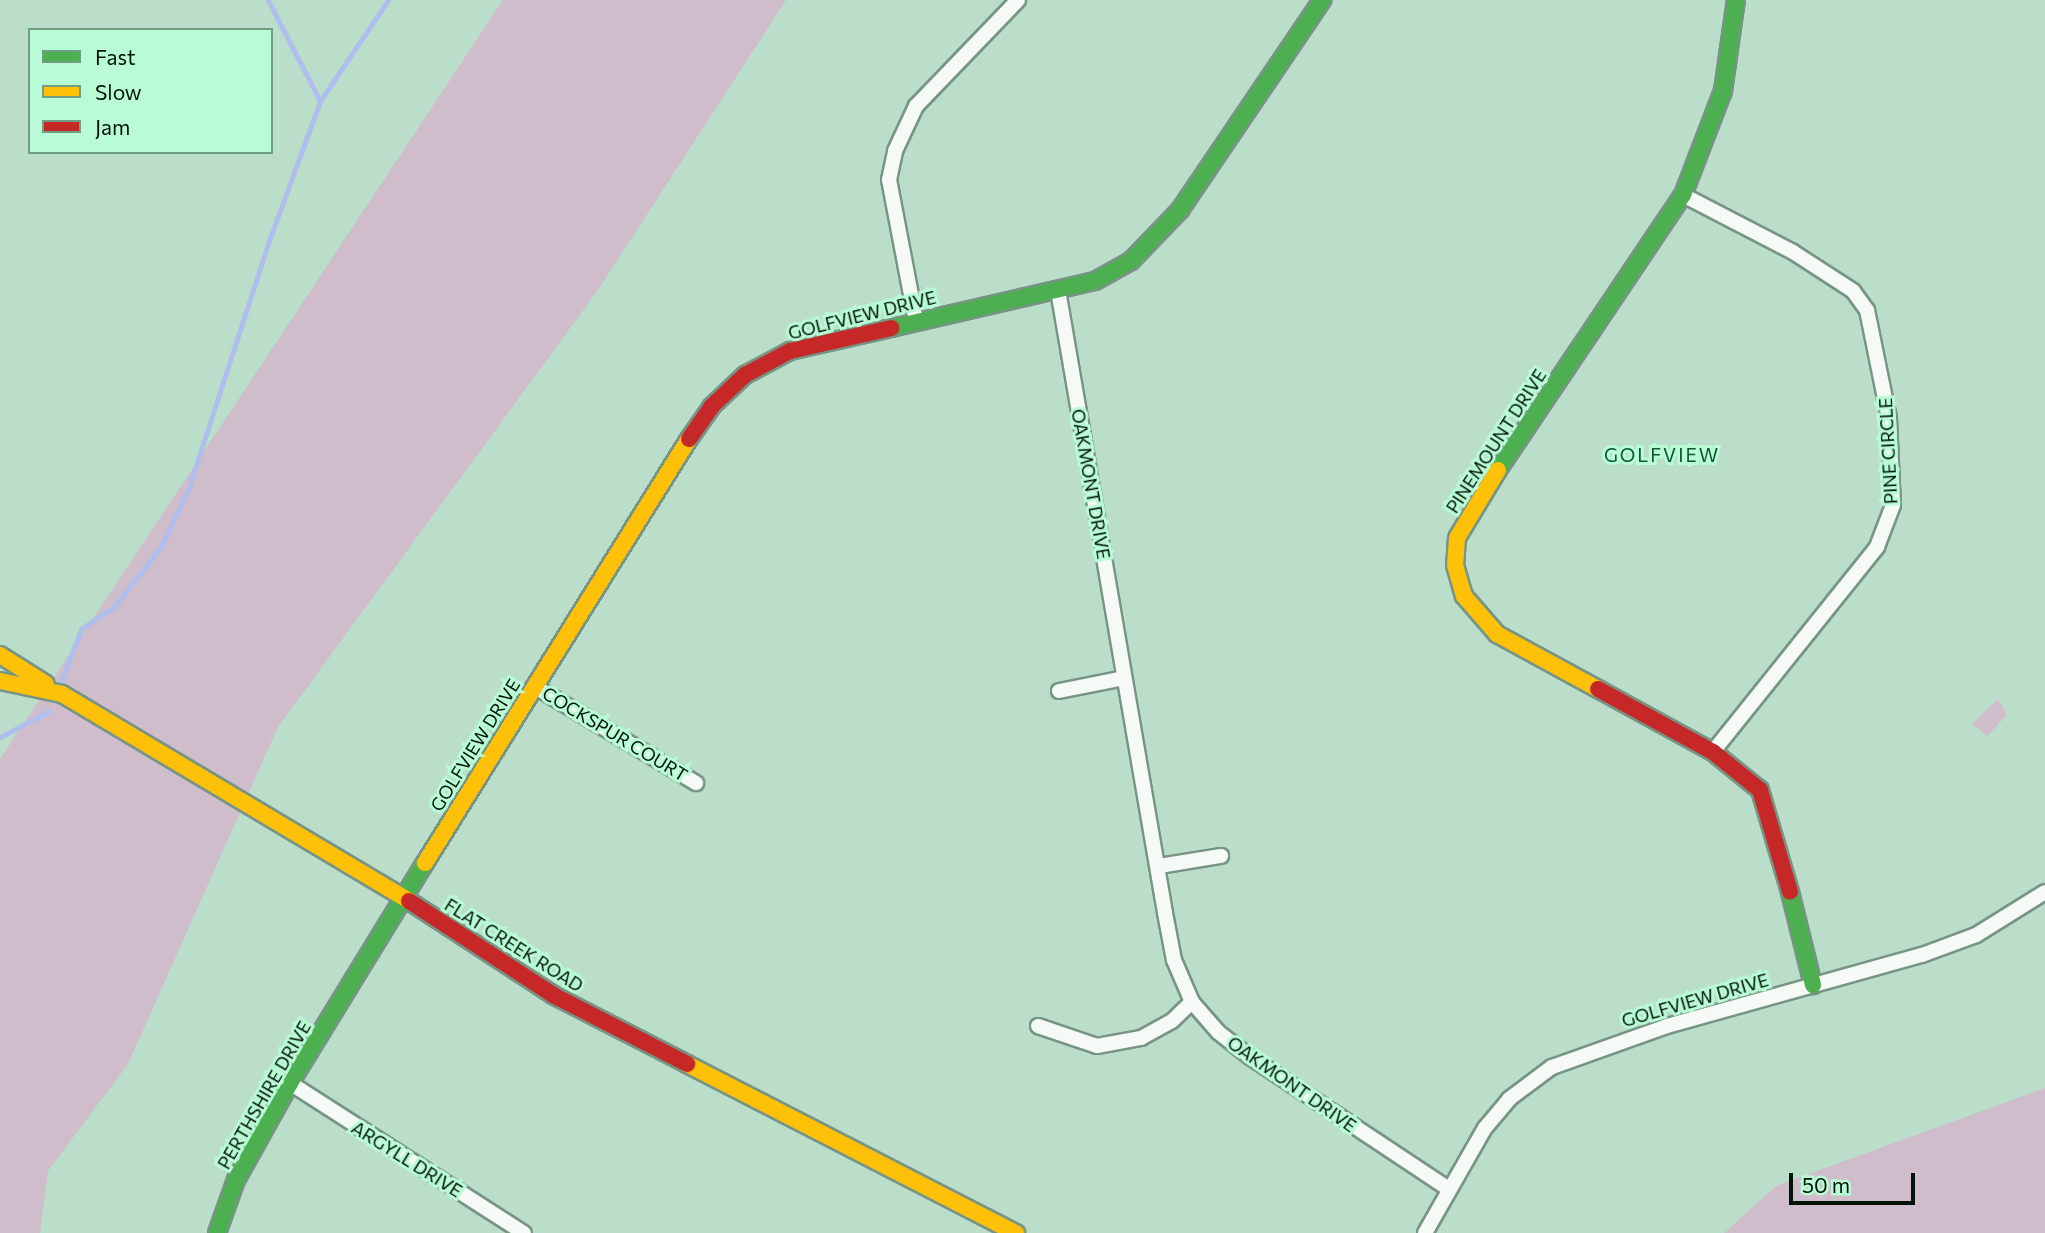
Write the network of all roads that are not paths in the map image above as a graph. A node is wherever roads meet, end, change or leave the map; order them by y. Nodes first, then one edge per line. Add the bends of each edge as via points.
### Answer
1 (1018, 0) edge
2 (1322, 0) edge
3 (1736, 0) edge
4 (1683, 195) junction
5 (1058, 289) junction
6 (916, 321) junction
7 (0, 655) edge
8 (1124, 678) junction
9 (0, 681) edge
10 (534, 686) junction
11 (1059, 691) dead end
12 (62, 694) junction
13 (1713, 752) junction
14 (696, 783) dead end
15 (1221, 856) dead end
16 (1159, 866) junction
17 (2045, 892) edge
18 (404, 898) junction
19 (355, 982) joint
20 (1813, 985) junction
21 (1192, 1002) junction
22 (1038, 1026) dead end
23 (290, 1083) junction
24 (1447, 1188) junction
25 (216, 1233) edge
26 (524, 1233) edge
27 (1016, 1233) edge
28 (1425, 1233) edge

1 - 6 street via 916,106 895,151 889,180
2 - 5 street, GOLFVIEW DRIVE via 1162,233 1110,275
3 - 4 street, PINEMOUNT DRIVE via 1723,91
4 - 13 street, PINE CIRCLE via 1793,252 1853,291 1867,310 1889,418 1892,505 1877,547
4 - 13 street, PINEMOUNT DRIVE via 1472,509 1457,538 1455,565 1464,596 1497,634
5 - 6 street, GOLFVIEW DRIVE
5 - 8 street, OAKMONT DRIVE
6 - 10 street, GOLFVIEW DRIVE via 790,351 745,375 695,427
7 - 12 street
8 - 11 street
8 - 16 street, OAKMONT DRIVE
9 - 12 street, FLAT CREEK ROAD
10 - 14 street, COCKSPUR COURT
10 - 18 street, GOLFVIEW DRIVE
12 - 18 street, FLAT CREEK ROAD
13 - 20 street, PINEMOUNT DRIVE via 1759,790 1771,817
15 - 16 street
16 - 21 street, OAKMONT DRIVE via 1174,960
17 - 20 street, GOLFVIEW DRIVE via 1976,935
18 - 19 street, GOLFVIEW DRIVE
18 - 27 street, FLAT CREEK ROAD via 553,995
19 - 23 street, PERTHSHIRE DRIVE
20 - 24 street, GOLFVIEW DRIVE via 1667,1026 1552,1067 1509,1099
21 - 22 street via 1172,1021 1141,1038 1097,1046
21 - 24 street, OAKMONT DRIVE via 1218,1032 1250,1057
23 - 25 street, PERTHSHIRE DRIVE via 236,1180
23 - 26 street, ARGYLL DRIVE
24 - 28 street, GOLFVIEW DRIVE

